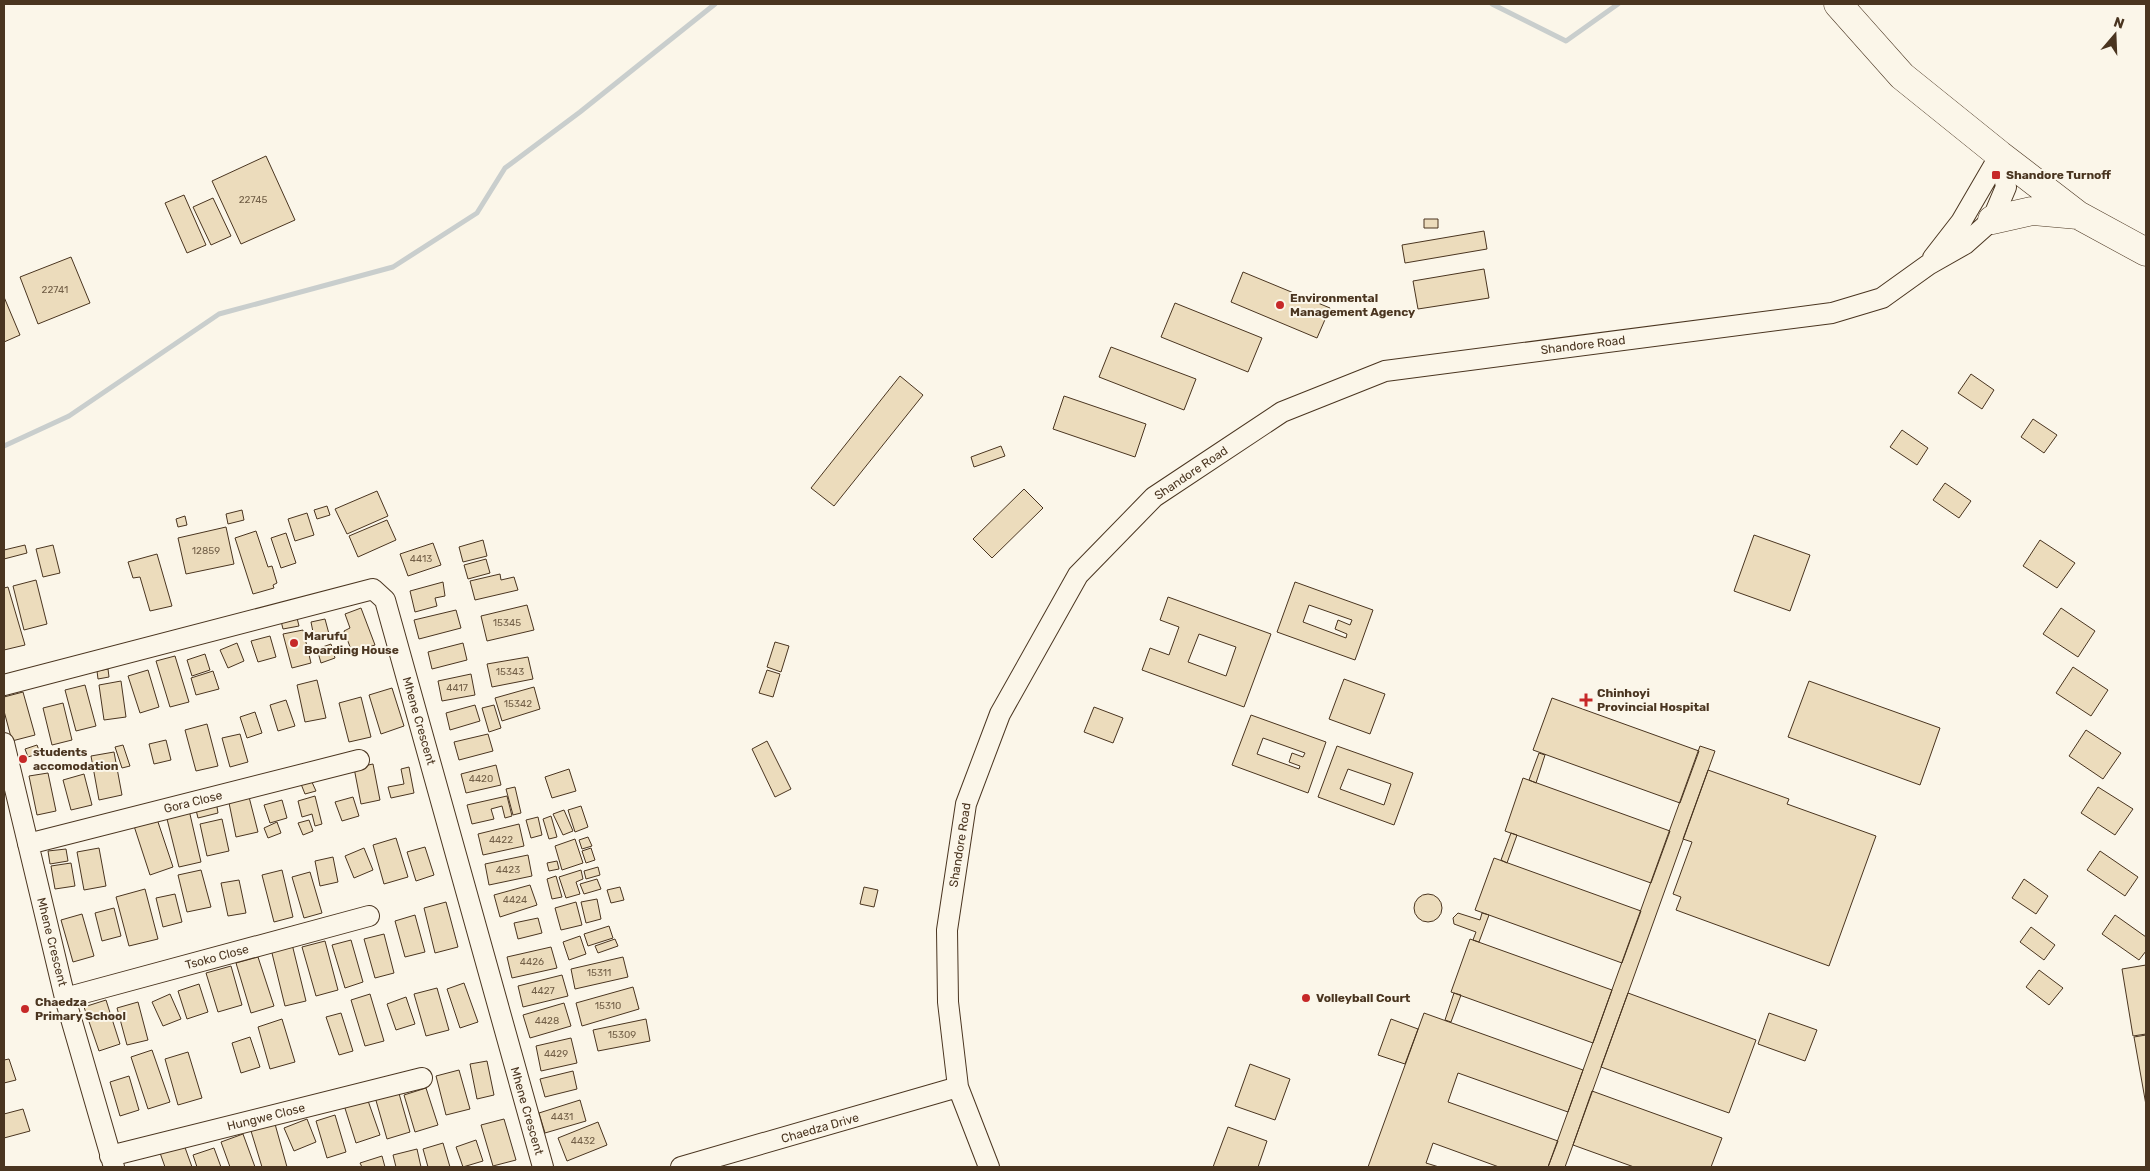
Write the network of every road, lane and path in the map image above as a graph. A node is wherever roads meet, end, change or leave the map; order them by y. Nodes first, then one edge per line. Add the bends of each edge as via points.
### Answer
1 (1838, 4) edge
2 (2000, 155) junction
3 (2078, 215) junction
4 (1992, 220) junction
5 (2146, 252) edge
6 (1928, 265) junction
7 (4, 685) edge
8 (4, 744) edge
9 (359, 760) dead end
10 (28, 844) junction
11 (368, 916) dead end
12 (65, 998) junction
13 (422, 1078) dead end
14 (958, 1088) junction
15 (112, 1161) edge
16 (543, 1167) edge
17 (681, 1167) edge
18 (989, 1167) edge

1 - 2 highway via 1902,76
2 - 3 highway
2 - 4 street via 2006,187
2 - 6 street via 1961,222
3 - 4 highway via 2032,211
3 - 5 highway
4 - 6 street via 1965,244
6 - 14 street, Shandore Road via 1882,298 1832,313 1385,371 1282,412 1154,497 1078,575 1000,714 966,804 947,930 948,1002
7 - 16 street, Mhene Crescent via 373,589 385,600
8 - 10 street, Mhene Crescent
9 - 10 street, Gora Close
10 - 12 street, Mhene Crescent
11 - 12 street, Tsoko Close
12 - 15 street, Mhene Crescent
13 - 15 street, Hungwe Close
14 - 17 street, Chaedza Drive
14 - 18 street, Shandore Road

